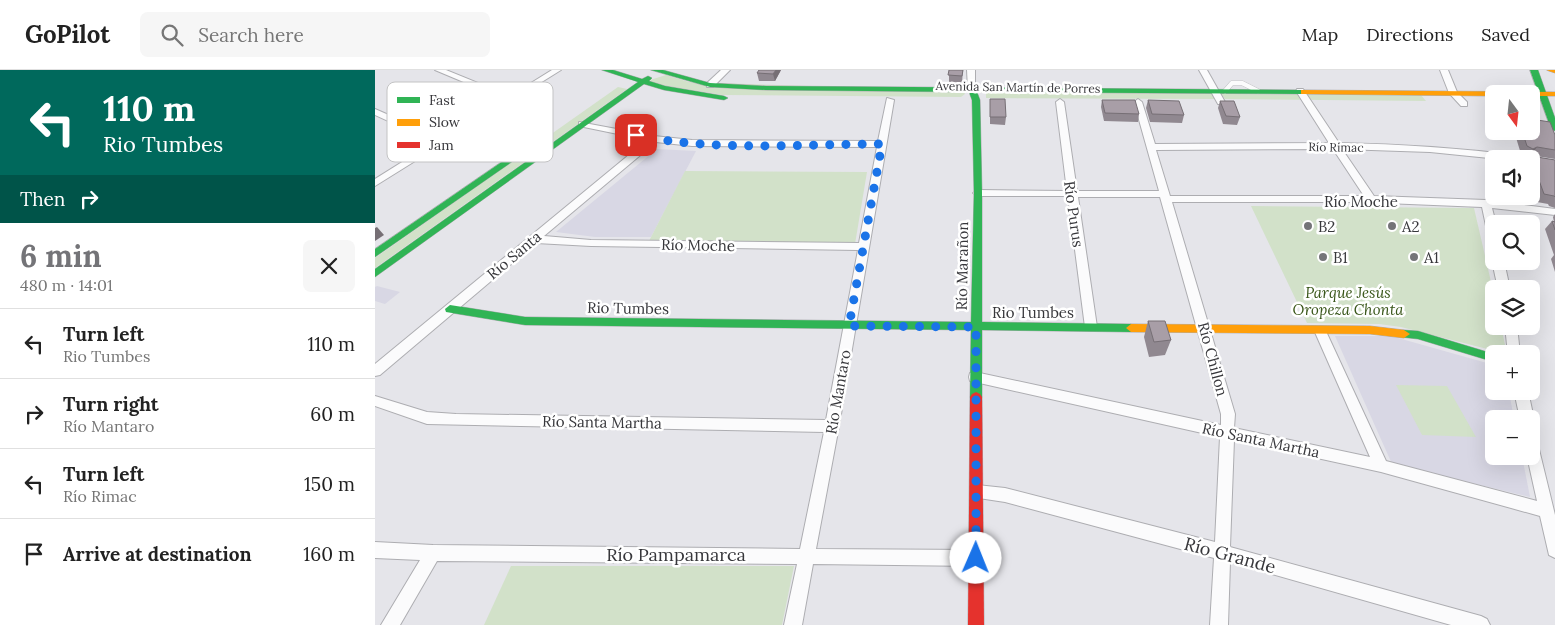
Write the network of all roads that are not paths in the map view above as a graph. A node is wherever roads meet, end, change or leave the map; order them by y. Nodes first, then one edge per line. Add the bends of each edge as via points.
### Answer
1 (439, 70) edge
2 (557, 70) edge
3 (606, 70) edge
4 (638, 70) edge
5 (658, 70) edge
6 (725, 70) edge
7 (971, 70) edge
8 (1203, 70) edge
9 (1445, 70) edge
10 (1534, 70) edge
11 (1551, 70) edge
12 (1555, 71) edge
13 (623, 81) junction
14 (469, 82) edge
15 (538, 82) edge
16 (640, 83) junction
17 (710, 85) junction
18 (972, 89) junction
19 (1220, 91) junction
20 (1300, 92) junction
21 (1453, 92) junction
22 (1555, 94) edge
23 (890, 100) junction
24 (976, 100) junction
25 (1547, 100) edge
26 (1059, 102) junction
27 (1138, 102) junction
28 (1221, 102) junction
29 (1307, 103) junction
30 (1465, 104) junction
31 (1485, 105) edge
32 (375, 112) edge
33 (387, 117) edge
34 (577, 118) junction
35 (1555, 129) edge
36 (553, 137) edge
37 (653, 139) junction
38 (882, 144) junction
39 (1150, 147) junction
40 (1337, 147) junction
41 (1485, 155) edge
42 (409, 162) edge
43 (507, 162) edge
44 (520, 162) edge
45 (375, 183) edge
46 (979, 193) junction
47 (1071, 194) junction
48 (1166, 196) junction
49 (1371, 200) junction
50 (1485, 203) edge
51 (1501, 205) edge
52 (1555, 212) edge
53 (532, 239) junction
54 (864, 247) junction
55 (375, 254) edge
56 (375, 274) edge
57 (450, 309) junction
58 (849, 326) junction
59 (976, 327) junction
60 (1091, 327) junction
61 (1205, 329) junction
62 (1320, 330) junction
63 (1485, 355) edge
64 (375, 372) edge
65 (975, 377) junction
66 (375, 401) edge
67 (832, 426) junction
68 (1228, 432) junction
69 (1536, 465) edge
70 (1381, 466) junction
71 (977, 492) junction
72 (1545, 510) junction
73 (375, 550) edge
74 (1555, 550) edge
75 (1222, 552) junction
76 (433, 553) junction
77 (807, 555) junction
78 (976, 558) junction
79 (390, 625) edge
80 (793, 625) edge
81 (976, 625) edge
82 (1219, 625) edge
83 (1481, 625) edge

1 - 14 street
2 - 15 street
3 - 13 main road, Avenida San Martín de Porres
4 - 13 main road
5 - 16 main road
5 - 17 main road, Avenida San Martín de Porres
6 - 17 street
7 - 18 street
8 - 19 street
9 - 21 street
10 - 25 main road
11 - 12 main road
13 - 16 main road, Avenida San Martín de Porres
16 - 23 main road, Avenida San Martín de Porres via 693,95 741,99
16 - 34 main road
17 - 18 main road, Avenida San Martín de Porres
18 - 19 main road, Avenida San Martín de Porres
18 - 24 main road, Río Marañon
19 - 20 main road, Avenida San Martín de Porres
19 - 28 street
20 - 21 main road, Avenida San Martín de Porres
20 - 29 street
21 - 25 main road, Avenida San Martín de Porres
21 - 30 street
22 - 25 main road, Avenida San Martín de Porres
23 - 24 main road, Avenida San Martín de Porres
23 - 38 street, Río Mantaro
24 - 26 main road, Avenida San Martín de Porres
24 - 46 main road, Río Marañon
25 - 35 main road
26 - 27 main road, Avenida San Martín de Porres
26 - 47 street, Río Purus
27 - 28 main road, Avenida San Martín de Porres
27 - 39 street, Río Chillon
28 - 29 main road, Avenida San Martín de Porres
29 - 30 main road, Avenida San Martín de Porres
29 - 40 street
30 - 31 main road, Avenida San Martín de Porres
32 - 33 street
34 - 36 main road
34 - 37 street
37 - 38 street via 726,145
37 - 53 street, Río Santa
38 - 54 street, Río Mantaro
39 - 40 street, Río Rimac
39 - 48 street, Río Chillon
40 - 41 street, Río Rimac via 1447,150
40 - 49 street
42 - 45 street
43 - 55 main road
44 - 56 main road
46 - 47 street, Río Moche
46 - 59 main road, Río Marañon
47 - 48 street, Río Moche
47 - 60 street, Río Purus
48 - 49 street, Río Moche
48 - 61 street, Río Chillon
49 - 50 street, Río Moche
51 - 52 street, Río Moche
53 - 54 street, Río Moche via 591,243
53 - 57 street, Río Santa
54 - 58 street, Río Mantaro
57 - 58 main road, Rio Tumbes via 525,321
57 - 64 street, Río Santa
58 - 59 main road, Rio Tumbes
58 - 67 street, Río Mantaro
59 - 60 main road, Rio Tumbes
59 - 65 main road, Río Marañon
60 - 61 main road, Rio Tumbes
61 - 62 main road, Rio Tumbes
61 - 68 street, Río Chillon via 1228,414
62 - 63 main road, Rio Tumbes via 1401,332
62 - 70 street
65 - 68 street, Río Santa Martha
65 - 71 main road, Río Marañon
66 - 67 street, Río Santa Martha via 427,418 456,420
67 - 77 street, Río Mantaro
68 - 70 street, Río Santa Martha
68 - 75 street, Río Chillon
69 - 72 street
70 - 72 street, Río Santa Martha
71 - 75 street, Río Grande via 1005,495
71 - 78 main road, Río Marañon
72 - 74 street
73 - 76 street, Río Pampamarca
75 - 82 street, Río Chillon
75 - 83 street, Río Grande
76 - 77 street, Río Pampamarca
76 - 79 street
77 - 78 street, Río Pampamarca
77 - 80 street, Río Mantaro
78 - 81 main road, Río Marañon

